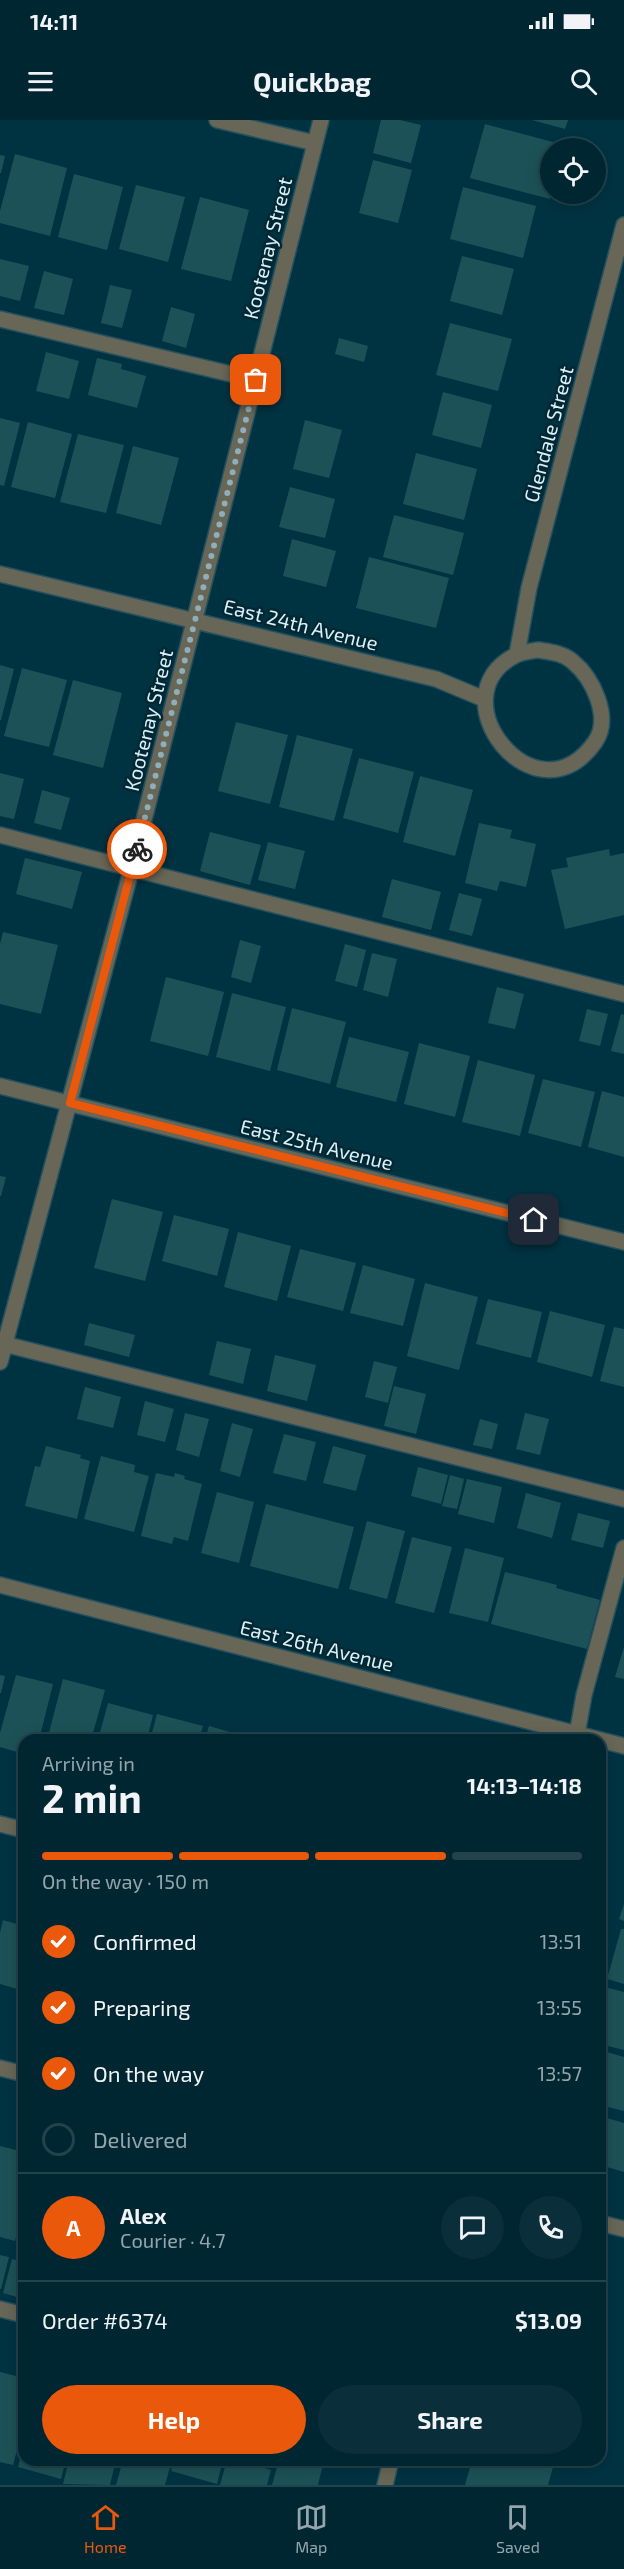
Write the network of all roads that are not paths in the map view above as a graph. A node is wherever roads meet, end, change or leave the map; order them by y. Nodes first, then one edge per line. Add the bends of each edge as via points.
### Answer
1 (217, 120) edge
2 (321, 120) edge
3 (315, 143) junction
4 (624, 225) edge
5 (0, 319) edge
6 (256, 380) junction
7 (0, 574) edge
8 (195, 620) junction
9 (517, 654) junction
10 (484, 699) junction
11 (0, 835) edge
12 (132, 867) junction
13 (624, 994) edge
14 (0, 1086) edge
15 (70, 1103) junction
16 (624, 1242) edge
17 (2, 1343) edge
18 (0, 1362) edge
19 (624, 1499) edge
20 (624, 1548) edge
21 (0, 1585) edge
22 (566, 1734) edge
23 (578, 1734) edge
24 (606, 1743) edge
25 (624, 1746) edge
26 (0, 1824) edge
27 (18, 1828) edge
28 (0, 2068) edge
29 (18, 2072) edge
30 (606, 2224) edge
31 (624, 2229) edge
32 (0, 2309) edge
33 (18, 2314) edge
34 (389, 2466) edge
35 (384, 2485) edge

1 - 3 street
2 - 3 street, Kootenay Street
3 - 6 street, Kootenay Street
4 - 9 street, Glendale Street via 529,588
5 - 6 street
6 - 8 street, Kootenay Street
7 - 8 street, East 24th Avenue
8 - 10 street, East 24th Avenue via 436,679
8 - 12 street, Kootenay Street
9 - 10 street via 501,665 490,680
9 - 10 street via 538,650 560,654 573,662 599,697 603,718 598,739 585,756 566,768 545,770 524,765 507,751 487,720
11 - 12 street
12 - 13 street
12 - 15 street, Kootenay Street
14 - 15 street, East 25th Avenue
15 - 16 street, East 25th Avenue
15 - 17 street, Kootenay Street
17 - 18 street, Kootenay Street
17 - 19 street
20 - 23 street via 584,1695
21 - 22 street, East 26th Avenue
24 - 25 street, East 26th Avenue
26 - 27 street
28 - 29 street
30 - 31 street
32 - 33 street
34 - 35 street

